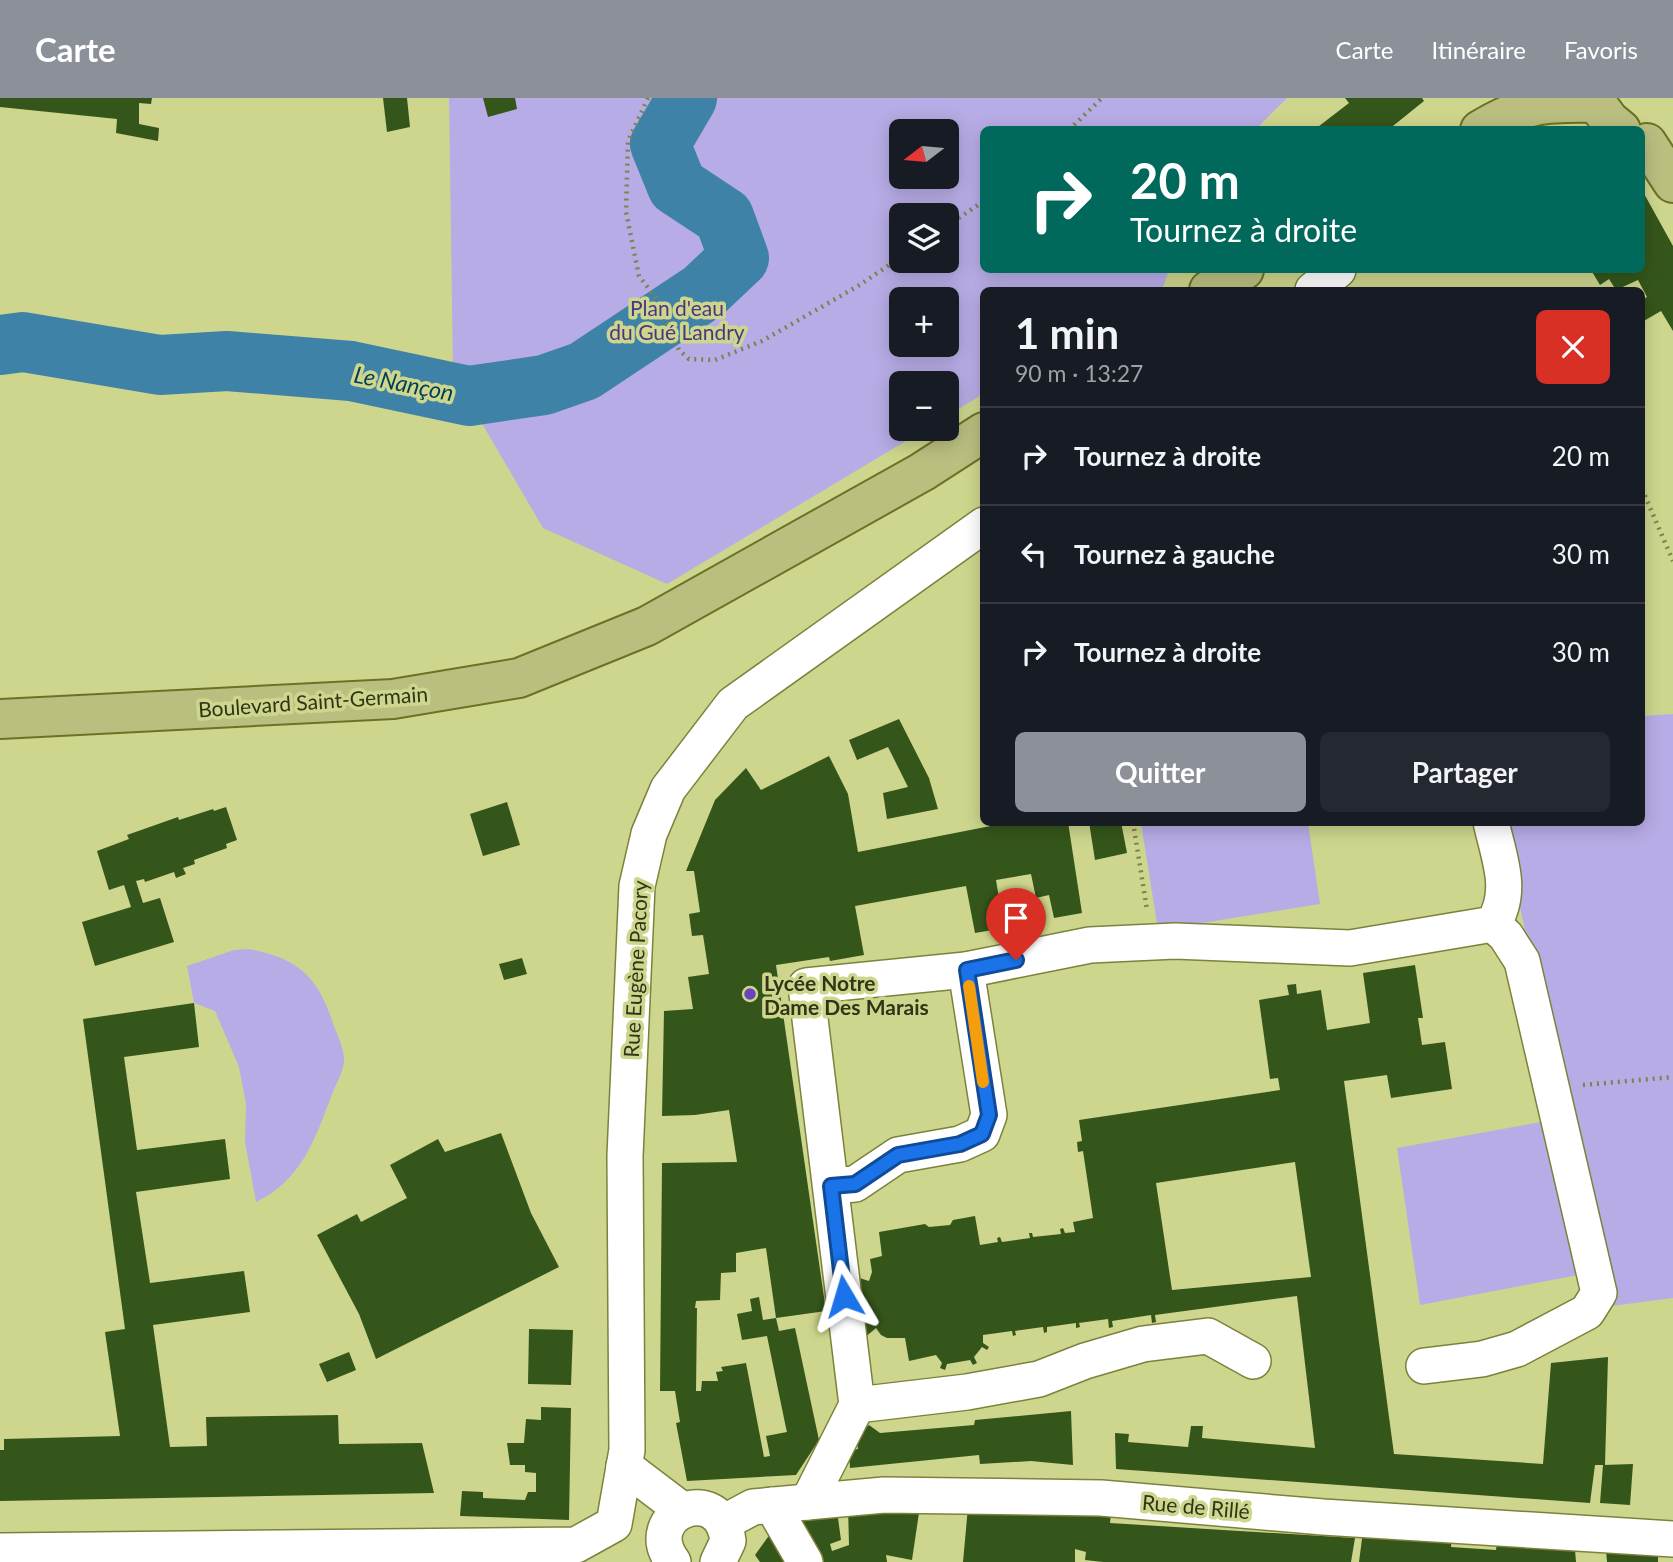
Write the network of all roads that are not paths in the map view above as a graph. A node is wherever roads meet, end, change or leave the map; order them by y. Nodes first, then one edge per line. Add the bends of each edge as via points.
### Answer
1 (1491, 98) edge
2 (1455, 126) edge
3 (1486, 126) edge
4 (1625, 126) edge
5 (1645, 147) edge
6 (1673, 183) edge
7 (1239, 273) edge
8 (1334, 273) edge
9 (1214, 287) edge
10 (1316, 287) edge
11 (980, 435) edge
12 (980, 528) edge
13 (0, 719) edge
14 (1491, 826) edge
15 (1493, 924) junction
16 (967, 970) junction
17 (831, 1186) junction
18 (1253, 1361) dead end
19 (1424, 1366) dead end
20 (857, 1405) junction
21 (624, 1466) junction
22 (808, 1502) junction
23 (772, 1505) junction
24 (682, 1510) junction
25 (723, 1523) junction
26 (614, 1524) junction
27 (1673, 1539) edge
28 (0, 1551) edge
29 (668, 1553) edge
30 (718, 1562) edge
31 (804, 1562) edge

1 - 2 main road
3 - 4 main road via 1541,103
5 - 6 main road
7 - 9 main road
8 - 10 street
11 - 13 main road, Boulevard Saint-Germain via 922,472 647,626 519,678 393,699
12 - 21 street, Rue Eugène Pacory via 733,704 668,789 649,834 637,886 625,1156
14 - 15 street via 1506,887 1503,910
15 - 16 street via 1350,948 1152,942 1090,945
15 - 19 street via 1522,961 1599,1293 1587,1312 1517,1349 1482,1359
16 - 17 street via 989,1115 982,1134 960,1144 898,1155 855,1184
16 - 17 street via 806,986
17 - 20 street
18 - 20 street via 1208,1336 1143,1344 1039,1379
20 - 22 street
21 - 24 street
21 - 26 street, Rue Eugène Pacory
22 - 23 street, Rue de Rillé
22 - 27 street, Rue de Rillé via 884,1494 1101,1498
23 - 25 street, Rue de Rillé via 752,1507
23 - 31 street
24 - 25 street via 709,1510
24 - 29 street via 668,1524
25 - 30 street via 728,1541
26 - 28 street via 576,1545
26 - 29 street

